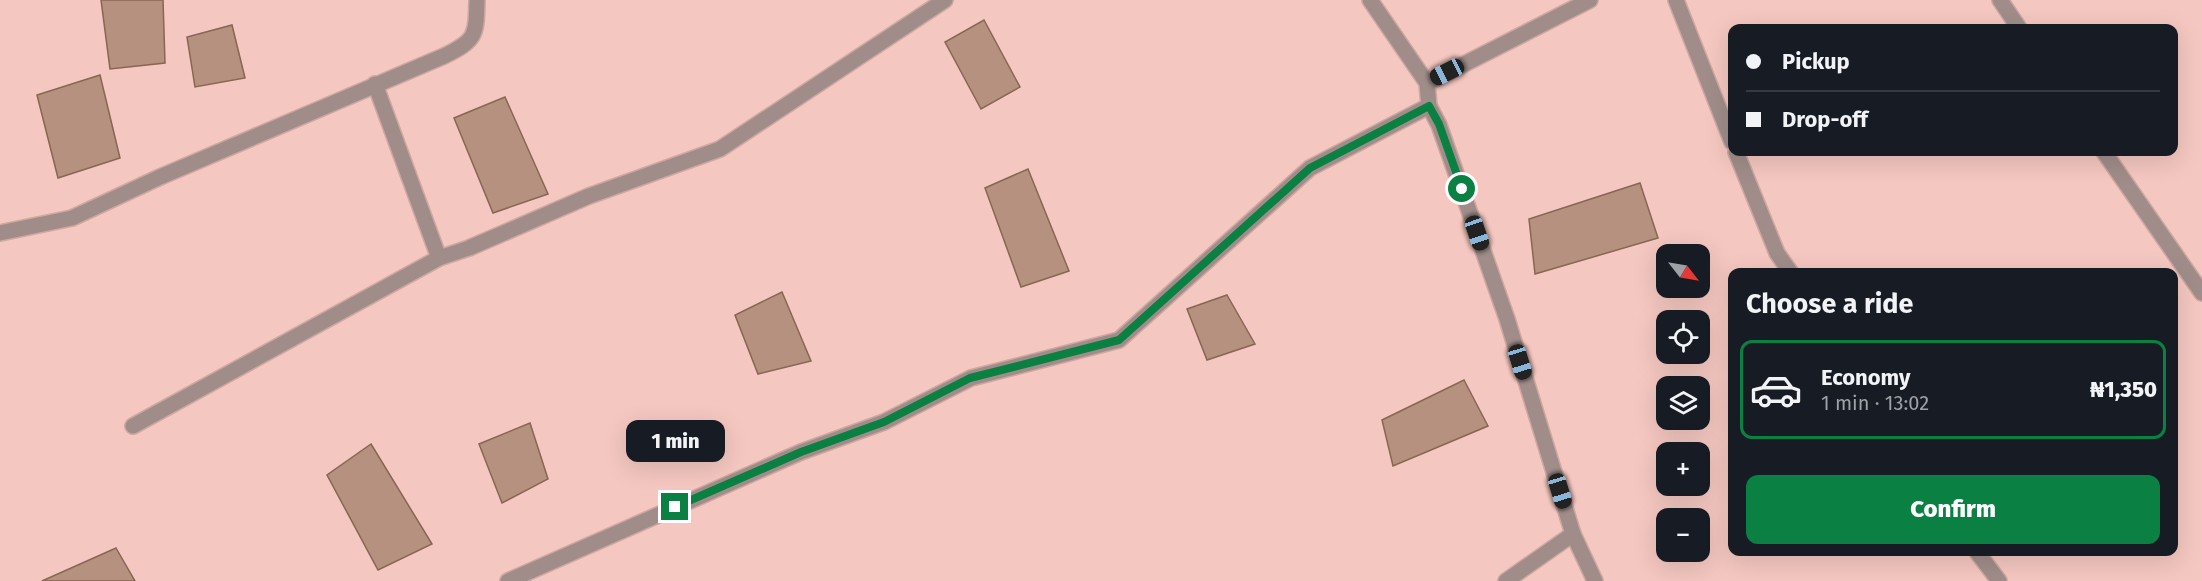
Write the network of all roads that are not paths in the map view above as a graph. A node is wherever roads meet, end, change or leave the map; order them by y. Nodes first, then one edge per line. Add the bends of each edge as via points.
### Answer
1 (477, 0) edge
2 (945, 0) edge
3 (1370, 0) edge
4 (1590, 0) edge
5 (1676, 0) edge
6 (2000, 0) edge
7 (2016, 24) edge
8 (1427, 83) junction
9 (375, 84) junction
10 (1429, 106) junction
11 (1728, 132) edge
12 (1739, 156) edge
13 (2107, 156) edge
14 (0, 233) edge
15 (439, 258) junction
16 (1788, 268) edge
17 (2202, 293) edge
18 (133, 426) dead end
19 (1573, 534) junction
20 (1980, 556) edge
21 (508, 581) edge
22 (1506, 581) edge
23 (1595, 581) edge
24 (1999, 581) edge

1 - 9 street via 476,29 464,47
2 - 15 street via 720,149 589,196
3 - 8 street
4 - 8 street
5 - 11 street
6 - 7 street
8 - 10 street
9 - 14 street via 72,218
9 - 15 street
10 - 19 street via 1439,124 1507,319
10 - 21 street via 1310,168 1119,340 970,378 884,422 801,452
12 - 16 street via 1777,253
13 - 17 street
15 - 18 street
19 - 22 street
19 - 23 street
20 - 24 street

